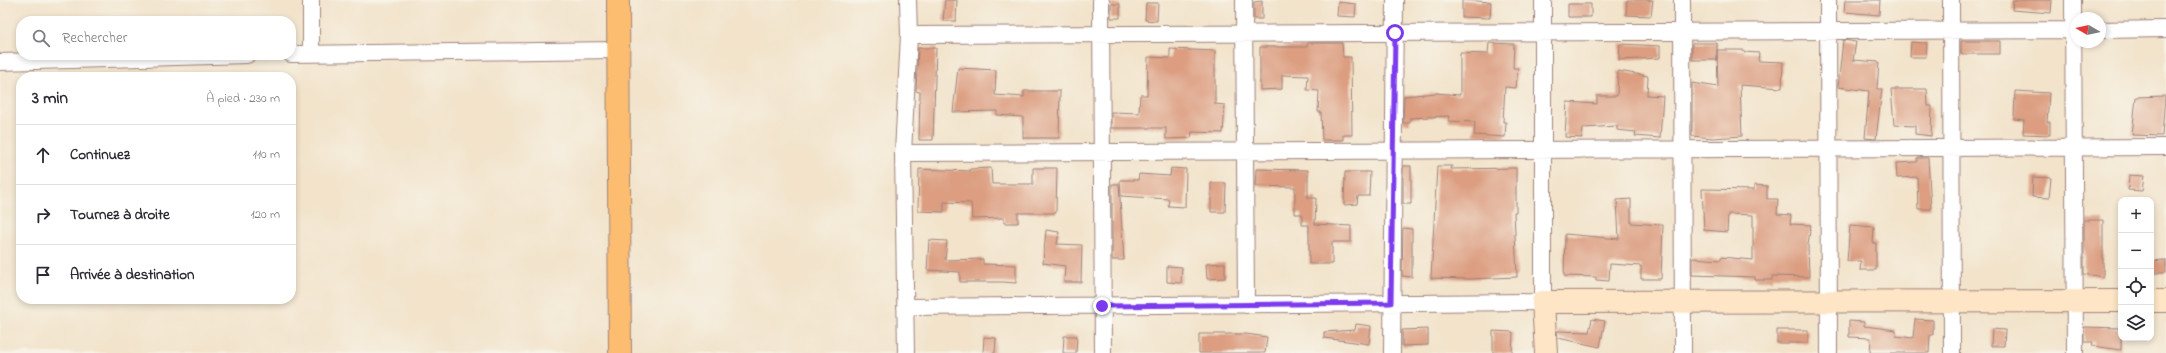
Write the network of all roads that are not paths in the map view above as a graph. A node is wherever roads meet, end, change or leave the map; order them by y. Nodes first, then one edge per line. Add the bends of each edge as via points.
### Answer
1 (311, 0) edge
2 (618, 0) edge
3 (908, 0) edge
4 (1101, 0) edge
5 (1244, 0) edge
6 (1395, 0) edge
7 (1543, 0) edge
8 (1682, 0) edge
9 (1828, 0) edge
10 (1950, 0) edge
11 (2073, 0) edge
12 (2074, 12) edge
13 (1951, 30) junction
14 (2070, 30) edge
15 (2106, 30) edge
16 (2166, 30) edge
17 (1828, 31) junction
18 (1543, 32) junction
19 (1682, 32) junction
20 (1244, 33) junction
21 (1395, 33) junction
22 (1101, 34) junction
23 (909, 35) junction
24 (2075, 48) edge
25 (618, 50) junction
26 (311, 53) junction
27 (296, 54) edge
28 (70, 60) edge
29 (0, 62) edge
30 (2074, 147) junction
31 (2166, 147) edge
32 (1829, 148) junction
33 (1952, 148) junction
34 (1682, 149) junction
35 (1544, 150) junction
36 (1245, 151) junction
37 (1394, 151) junction
38 (1102, 152) junction
39 (903, 153) junction
40 (2074, 301) junction
41 (2118, 301) edge
42 (2154, 301) edge
43 (2166, 301) edge
44 (1543, 302) junction
45 (1830, 302) junction
46 (1952, 302) junction
47 (1391, 303) junction
48 (1682, 303) junction
49 (1246, 304) junction
50 (1102, 306) junction
51 (905, 307) junction
52 (620, 353) edge
53 (906, 353) edge
54 (1103, 353) edge
55 (1392, 353) edge
56 (1546, 353) edge
57 (1683, 353) edge
58 (1829, 353) edge
59 (1952, 353) edge
60 (2075, 353) edge

1 - 26 street
2 - 25 highway
3 - 23 street
4 - 22 street
5 - 20 street
6 - 21 street
7 - 18 street
8 - 19 street
9 - 17 street
10 - 13 street
11 - 12 street
13 - 14 street
13 - 17 street
13 - 33 street
15 - 16 street
17 - 19 street
17 - 32 street
18 - 19 street
18 - 21 street
18 - 35 street
19 - 34 street
20 - 21 street
20 - 22 street
20 - 36 street
21 - 37 street
22 - 23 street
22 - 38 street
23 - 39 street
24 - 30 street
25 - 26 street
25 - 52 highway
26 - 27 street
28 - 29 street
30 - 31 street
30 - 33 street
30 - 40 street
32 - 33 street
32 - 34 street
32 - 45 street
33 - 46 street
34 - 35 street
34 - 48 street
35 - 37 street
35 - 44 street
36 - 37 street
36 - 38 street
36 - 49 street
37 - 47 street
38 - 39 street
38 - 50 street
39 - 51 street
40 - 41 main road
40 - 46 main road
40 - 60 street
42 - 43 main road
44 - 47 street
44 - 48 main road
44 - 56 main road
45 - 46 main road
45 - 48 main road
45 - 58 street
46 - 59 street
47 - 49 street
47 - 55 street
48 - 57 street
49 - 50 street
50 - 51 street
50 - 54 street
51 - 53 street

